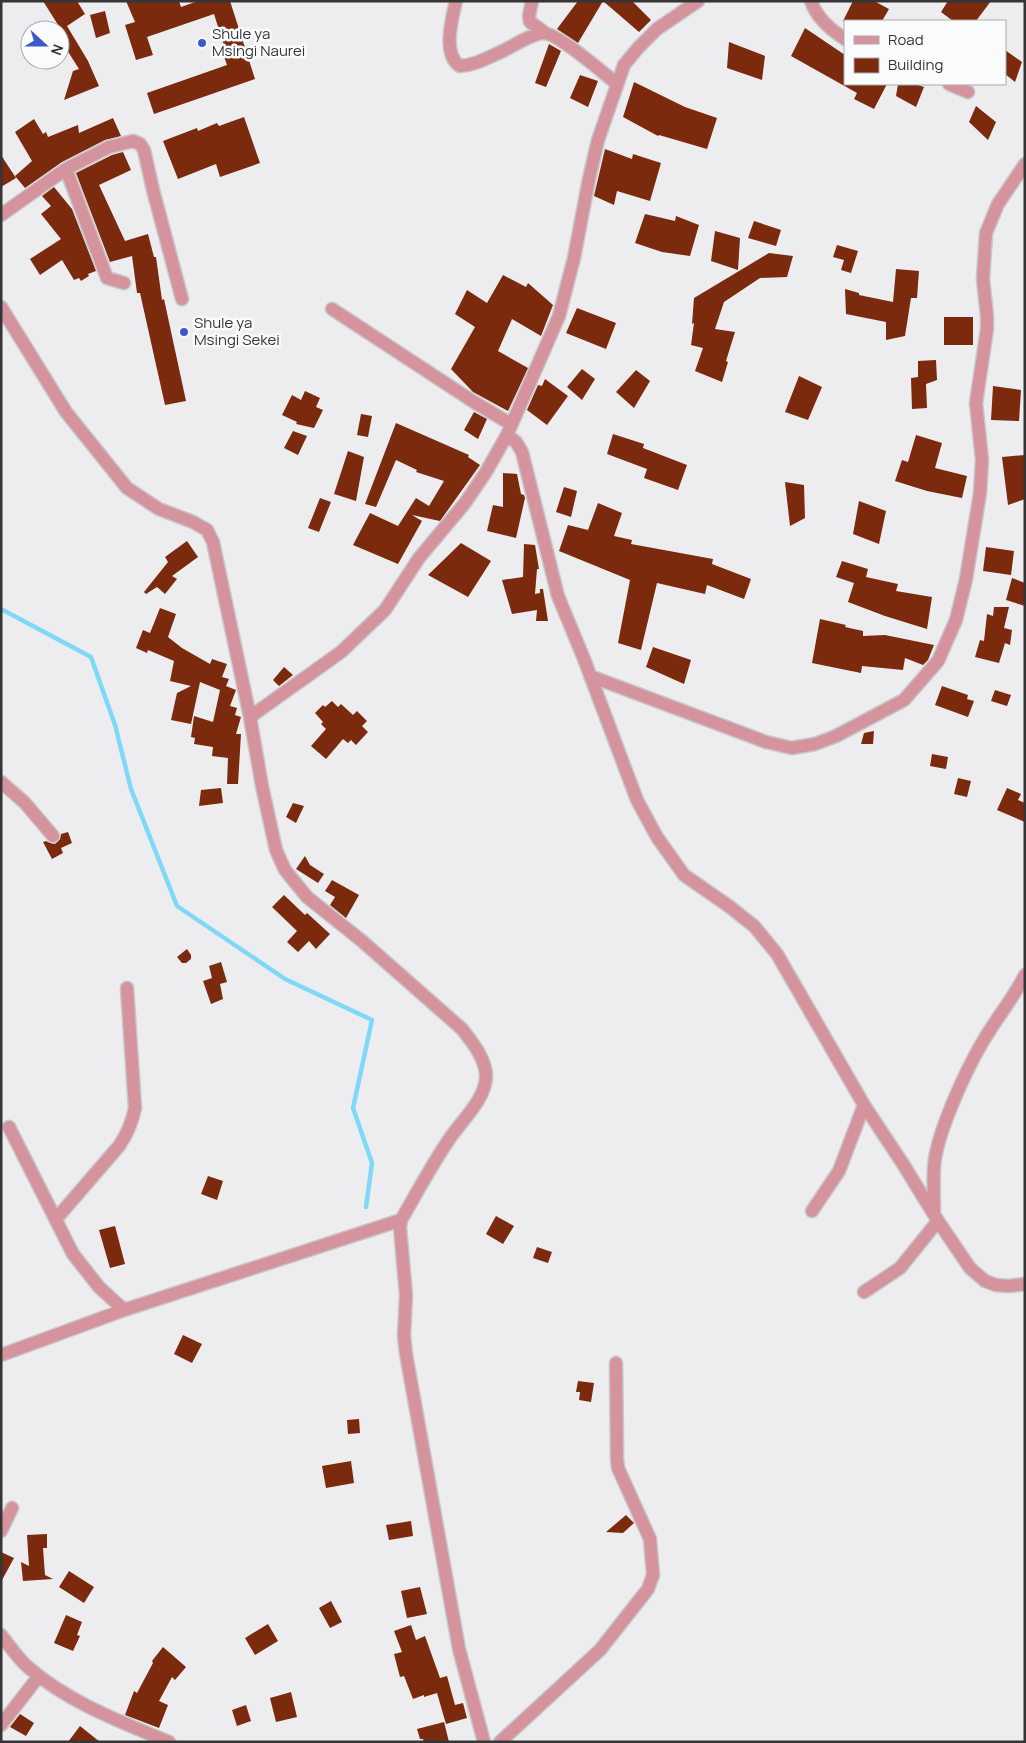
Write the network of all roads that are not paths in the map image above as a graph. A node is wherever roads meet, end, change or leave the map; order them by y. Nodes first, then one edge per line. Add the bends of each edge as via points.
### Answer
1 (456, 1) edge
2 (532, 1) edge
3 (698, 1) edge
4 (810, 1) edge
5 (544, 32) junction
6 (844, 38) edge
7 (617, 84) junction
8 (951, 85) edge
9 (968, 92) dead end
10 (1025, 164) edge
11 (66, 169) junction
12 (1, 215) edge
13 (124, 284) dead end
14 (182, 299) dead end
15 (1, 307) edge
16 (332, 309) dead end
17 (509, 430) junction
18 (590, 676) junction
19 (250, 717) junction
20 (1, 782) edge
21 (53, 836) dead end
22 (1025, 976) edge
23 (127, 988) dead end
24 (864, 1105) junction
25 (9, 1127) dead end
26 (812, 1211) dead end
27 (936, 1218) junction
28 (56, 1219) junction
29 (401, 1220) junction
30 (1025, 1284) edge
31 (864, 1292) dead end
32 (124, 1310) junction
33 (1, 1355) edge
34 (616, 1363) dead end
35 (12, 1508) dead end
36 (1, 1531) edge
37 (1, 1635) edge
38 (40, 1676) junction
39 (1, 1726) edge
40 (168, 1742) edge
41 (484, 1742) edge
42 (500, 1742) edge

1 - 5 street via 450,26 450,50 460,66 476,63
2 - 5 street via 530,22
3 - 7 street via 657,29 638,48 624,65
4 - 6 street via 822,19
5 - 7 street via 578,52
7 - 17 street via 598,140 559,316
8 - 9 street
10 - 18 street via 998,204 986,233 987,329 976,403 982,460 980,493 956,620 938,661 904,700 836,736 792,748 766,742
11 - 12 street
11 - 13 street via 107,278
11 - 14 street via 109,147 133,141 140,144
15 - 19 street via 66,412 127,488 158,509 207,530 213,542
16 - 17 street via 474,402
17 - 18 street via 522,452 558,596
17 - 19 street via 465,504 419,558 385,610 341,652
18 - 24 street via 637,800 658,837 684,876 754,926 777,954
19 - 29 street via 276,850 285,870 308,897 462,1029 483,1060 486,1078 480,1096 450,1137
20 - 21 street via 25,803
22 - 27 street via 981,1045 936,1150
23 - 28 street via 135,1108 132,1122 119,1146
24 - 26 street via 839,1171
24 - 27 street
25 - 28 street
27 - 30 street via 970,1268 985,1281 1009,1286
27 - 31 street via 900,1268
28 - 32 street via 86,1272
29 - 32 street
29 - 41 street via 406,1354 459,1649
32 - 33 street
34 - 42 street via 618,1468 650,1539 652,1581 600,1650
35 - 36 street
37 - 38 street via 28,1668
38 - 39 street
38 - 40 street via 78,1702

